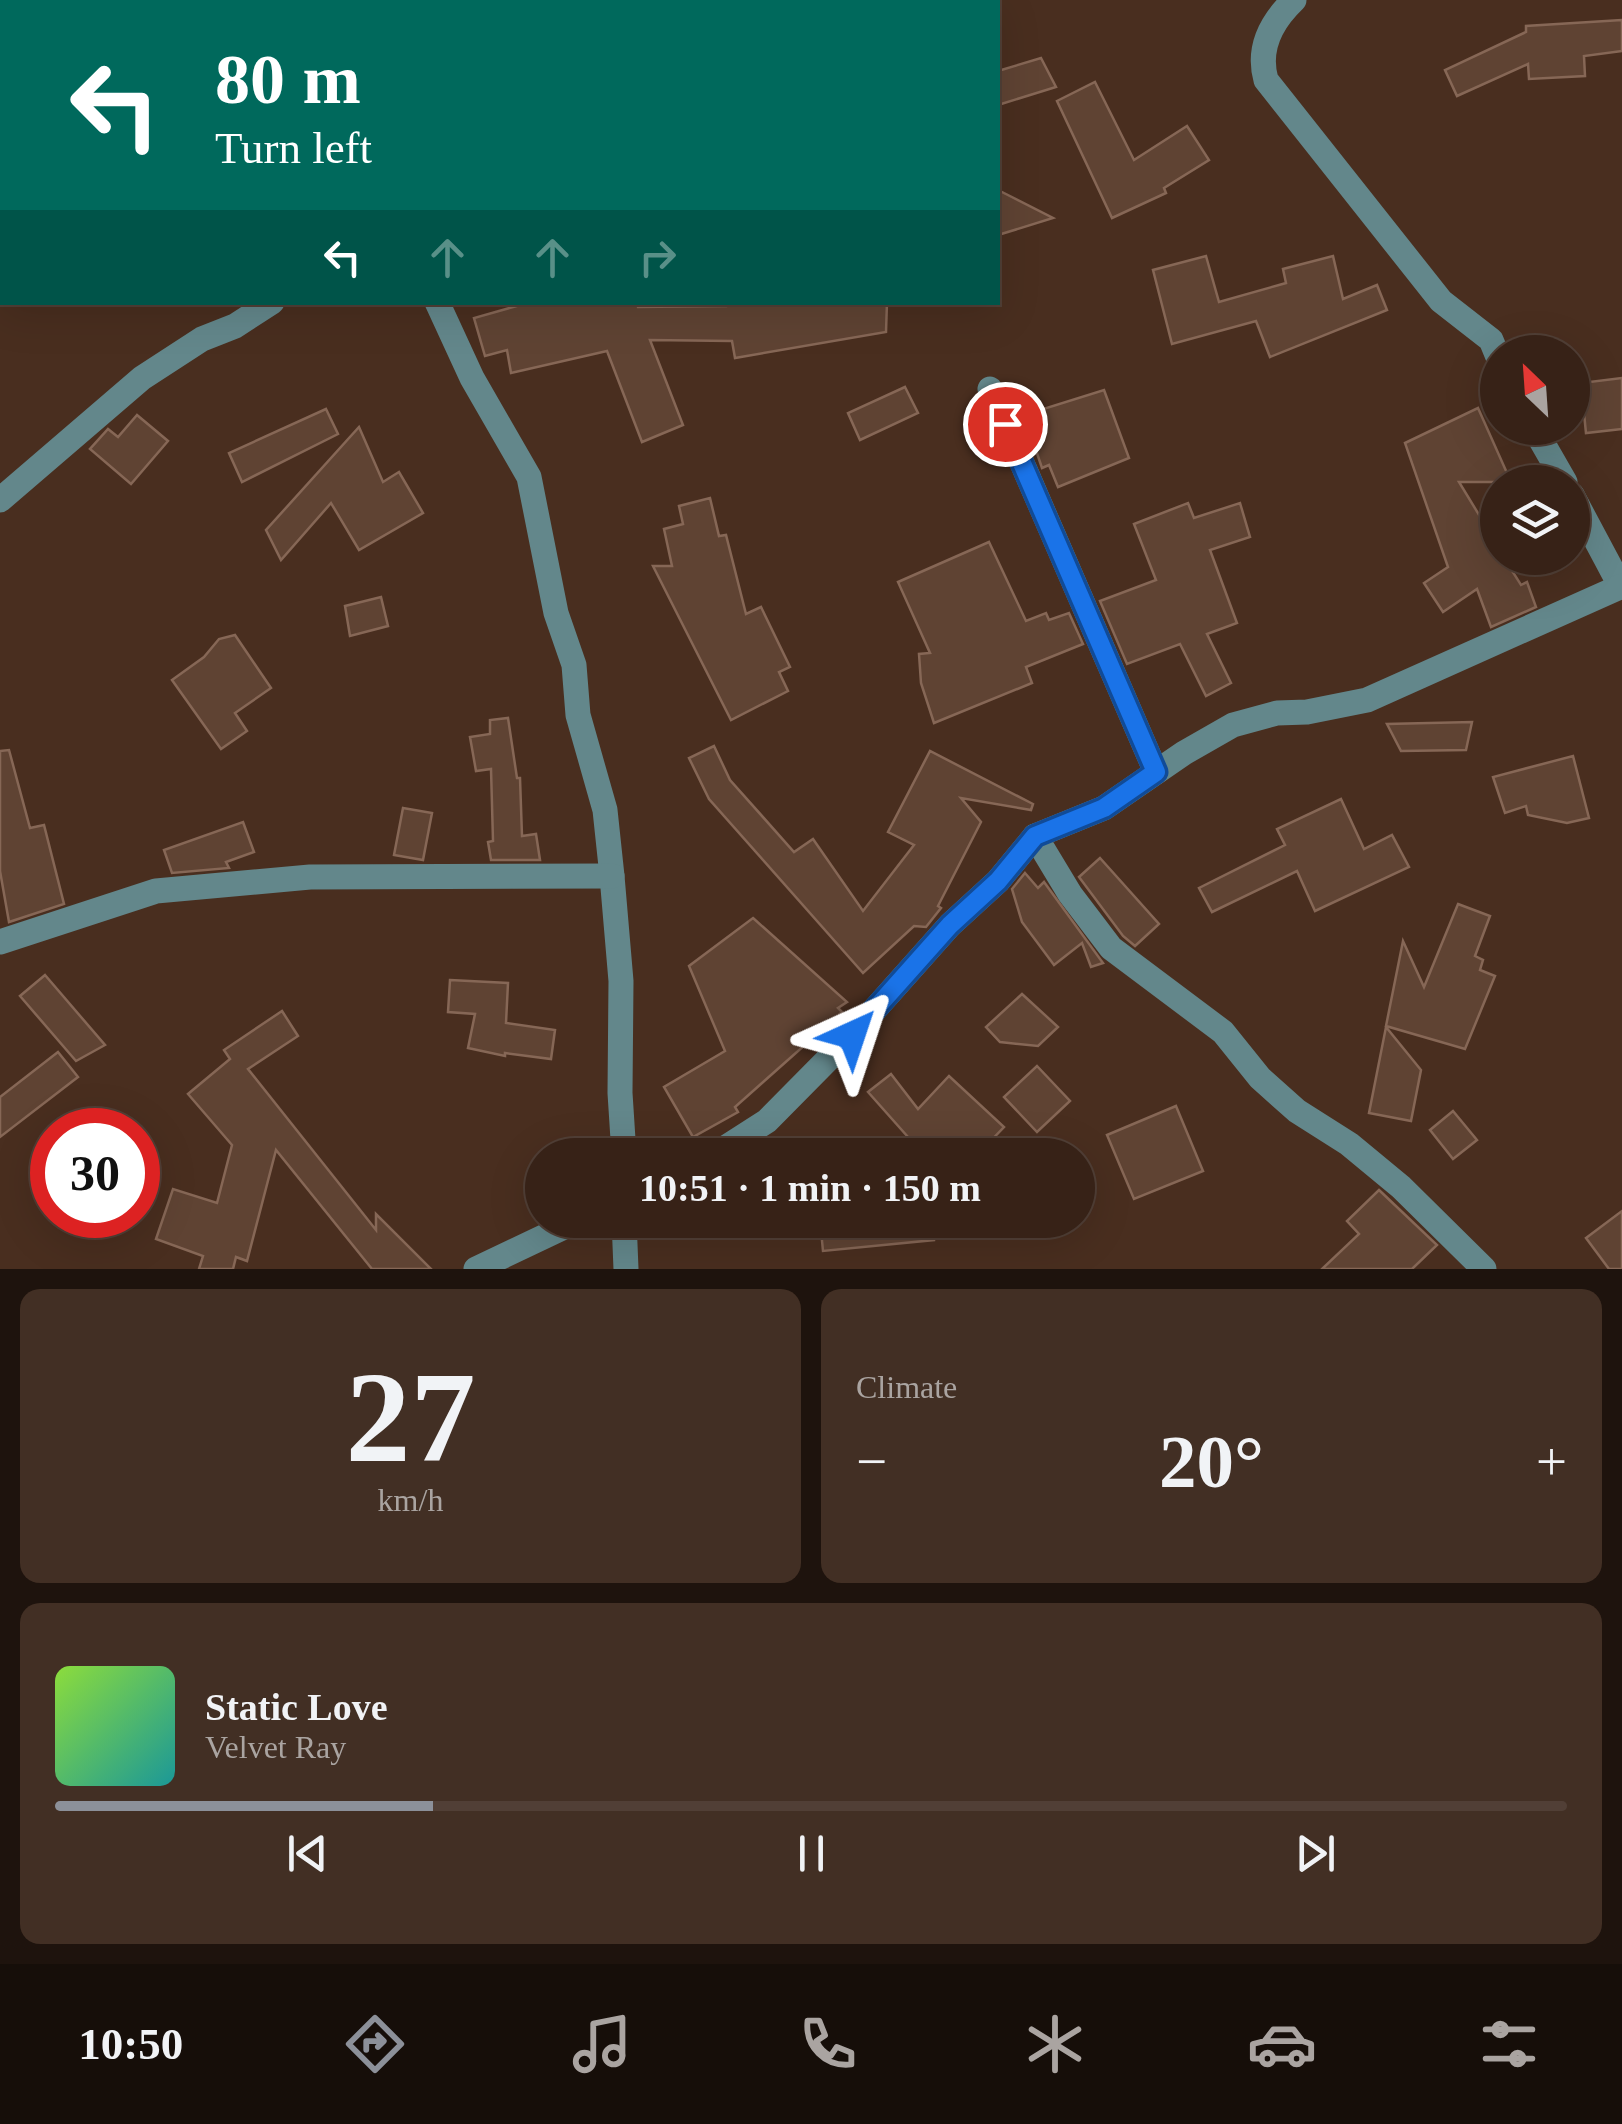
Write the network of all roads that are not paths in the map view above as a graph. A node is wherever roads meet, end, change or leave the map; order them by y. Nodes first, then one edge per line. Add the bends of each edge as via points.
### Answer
1 (1294, 0) edge
2 (267, 305) edge
3 (438, 305) edge
4 (1484, 335) edge
5 (990, 390) dead end
6 (0, 500) edge
7 (1590, 528) edge
8 (1621, 586) edge
9 (1156, 772) junction
10 (1035, 836) junction
11 (612, 876) junction
12 (0, 942) edge
13 (623, 1138) edge
14 (740, 1138) edge
15 (541, 1238) edge
16 (625, 1238) edge
17 (476, 1269) edge
18 (626, 1269) edge
19 (1484, 1269) edge

1 - 4 street via 1274,19 1262,62 1266,80 1440,302
2 - 6 street via 142,378
3 - 11 street via 529,477 556,613 574,664 578,715 606,810
5 - 9 street
7 - 8 street
8 - 9 street via 1367,700 1233,725
9 - 10 street via 1104,808
10 - 14 street via 852,1035 767,1121
10 - 19 street via 1110,948 1222,1032 1260,1078 1401,1187
11 - 12 street via 310,877 156,891
11 - 13 street
15 - 17 street
16 - 18 street

